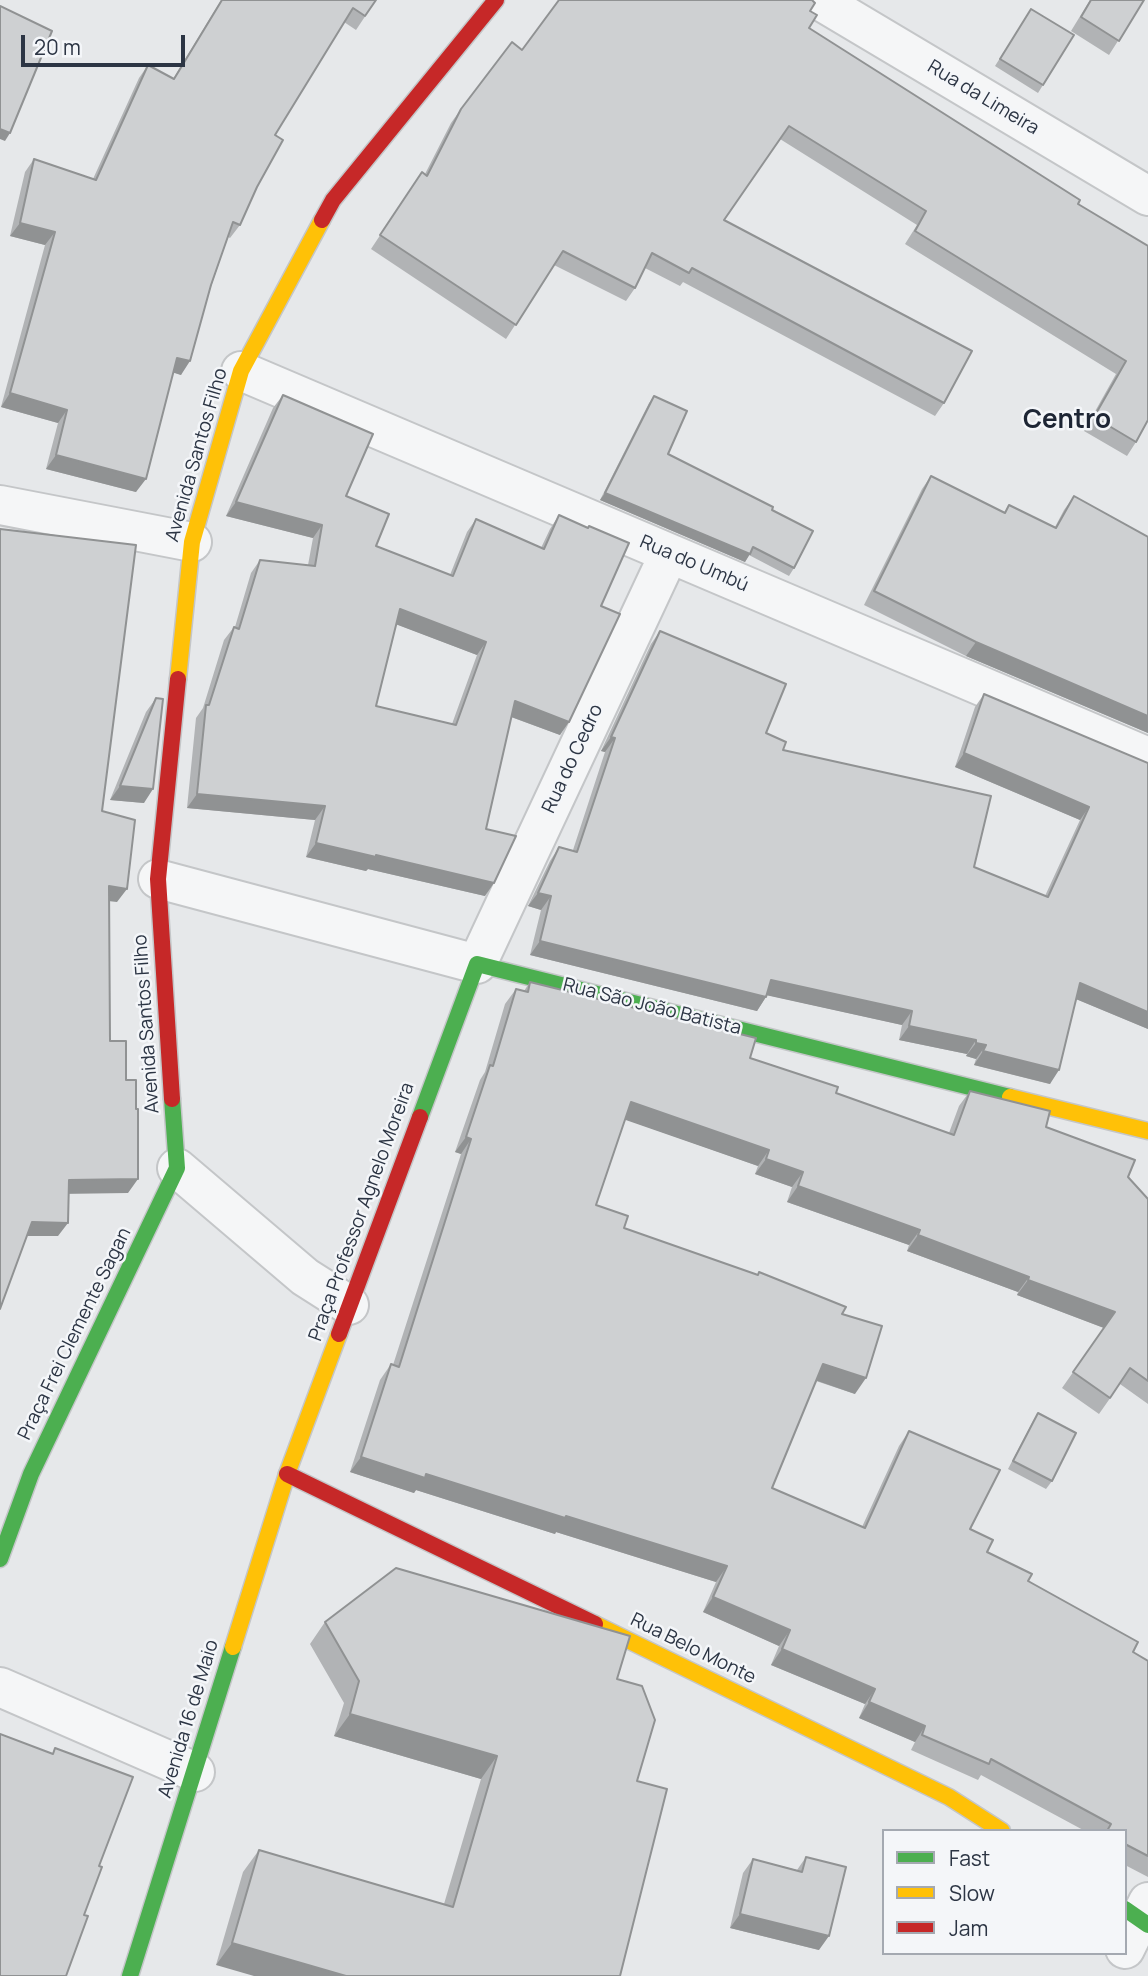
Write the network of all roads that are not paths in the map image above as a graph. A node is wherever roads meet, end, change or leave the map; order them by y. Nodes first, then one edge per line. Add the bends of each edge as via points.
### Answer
1 (496, 0) edge
2 (819, 0) edge
3 (1148, 196) edge
4 (241, 371) junction
5 (0, 505) edge
6 (191, 542) junction
7 (669, 554) junction
8 (1148, 757) edge
9 (158, 879) junction
10 (477, 964) junction
11 (1148, 1130) edge
12 (177, 1168) junction
13 (349, 1305) junction
14 (287, 1474) junction
15 (0, 1559) edge
16 (0, 1687) edge
17 (195, 1772) junction
18 (999, 1829) edge
19 (1135, 1926) edge
20 (1127, 1944) edge
21 (1122, 1955) edge
22 (130, 1976) edge
23 (1113, 1976) edge

1 - 4 street, Avenida Santos Filho via 333,200
2 - 3 street, Rua da Limeira
4 - 6 street, Avenida Santos Filho
4 - 7 street, Rua do Umbú
5 - 6 street
6 - 9 street, Avenida Santos Filho
7 - 8 street, Rua do Umbú
7 - 10 street, Rua do Cedro
9 - 10 street, Rua São João Batista
9 - 12 street, Avenida Santos Filho
10 - 11 street, Rua São João Batista
10 - 13 street, Praça Professor Agnelo Moreira
12 - 13 street via 305,1277
12 - 15 street, Praça Frei Clemente Sagan via 31,1475
13 - 14 street, Praça Professor Agnelo Moreira
14 - 17 street, Avenida 16 de Maio
14 - 18 street, Rua Belo Monte via 949,1797
16 - 17 street
17 - 22 street, Avenida 16 de Maio
19 - 20 street
21 - 23 street

